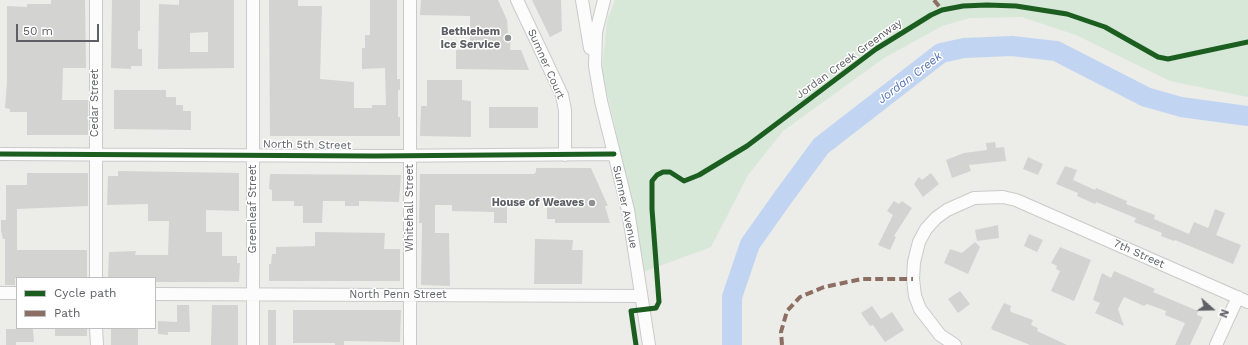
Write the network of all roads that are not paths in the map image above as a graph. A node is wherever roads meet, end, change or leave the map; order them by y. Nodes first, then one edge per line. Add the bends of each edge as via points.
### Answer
1 (96, 0) edge
2 (253, 0) edge
3 (410, 0) edge
4 (517, 0) edge
5 (582, 0) edge
6 (604, 0) edge
7 (595, 66) junction
8 (0, 154) edge
9 (96, 154) junction
10 (253, 154) junction
11 (614, 154) junction
12 (565, 155) junction
13 (410, 156) junction
14 (96, 277) edge
15 (0, 293) edge
16 (16, 294) edge
17 (156, 294) edge
18 (254, 294) junction
19 (410, 295) junction
20 (641, 296) junction
21 (1243, 299) edge
22 (96, 329) edge
23 (96, 345) edge
24 (253, 345) edge
25 (410, 345) edge
26 (648, 345) edge
27 (955, 345) edge
28 (1216, 345) edge

1 - 9 street, Cedar Street
2 - 10 street, Greenleaf Street
3 - 13 street, Whitehall Street
4 - 12 street, Sumner Court via 562,94 565,110
5 - 7 street
6 - 7 street, Sumner Avenue via 596,32
7 - 11 street, Sumner Avenue
8 - 9 street, North 5th Street
9 - 10 street, North 5th Street
9 - 14 street, Cedar Street
10 - 13 street, North 5th Street
10 - 18 street, Greenleaf Street
11 - 12 street, North 5th Street
11 - 20 street, Sumner Avenue via 628,210
12 - 13 street, North 5th Street
13 - 19 street, Whitehall Street
15 - 16 street
17 - 18 street, North Penn Street
18 - 19 street, North Penn Street
18 - 24 street, Greenleaf Street
19 - 20 street, North Penn Street
19 - 25 street, Whitehall Street
20 - 26 street, Sumner Avenue
21 - 27 street, 7th Street via 1030,206 1003,197 982,197 960,203 936,218 919,242 914,262 912,279 915,296 928,321 940,335
21 - 28 street
22 - 23 street

